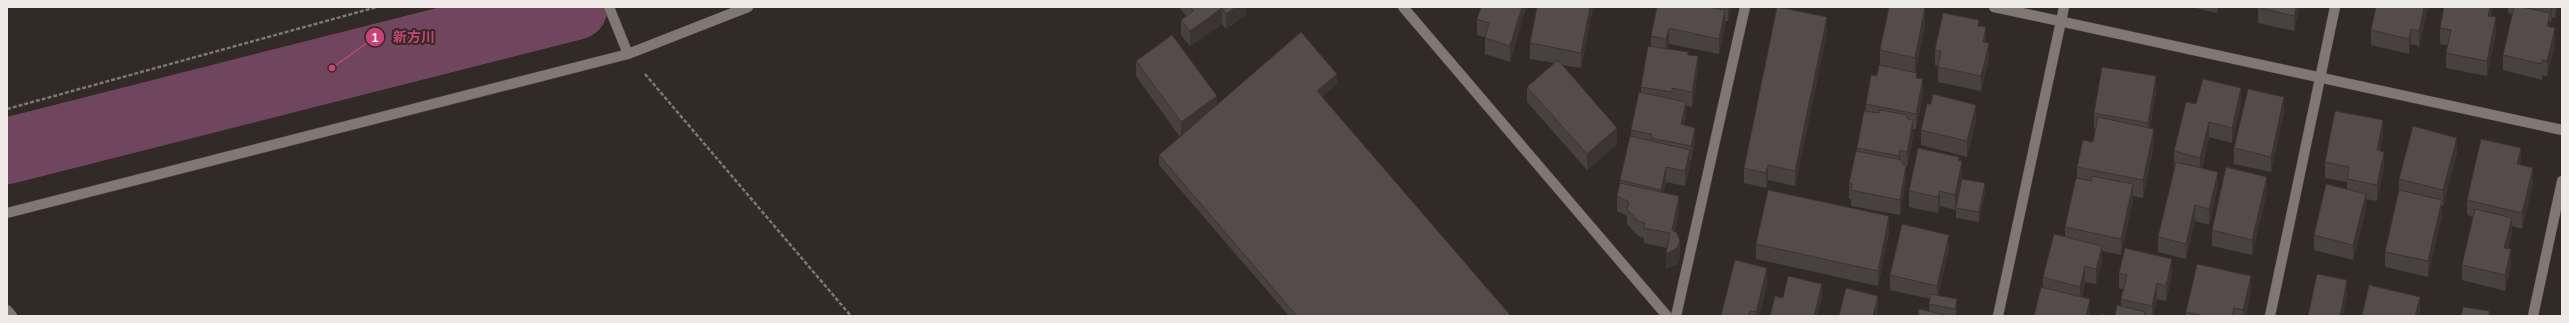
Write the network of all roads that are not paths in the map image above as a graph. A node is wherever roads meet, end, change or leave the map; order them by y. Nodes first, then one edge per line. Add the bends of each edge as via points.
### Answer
1 (609, 7) edge
2 (748, 7) edge
3 (1403, 7) edge
4 (1745, 7) edge
5 (1994, 7) edge
6 (2064, 7) edge
7 (2335, 7) edge
8 (2060, 21) junction
9 (628, 54) junction
10 (2320, 78) junction
11 (2562, 130) edge
12 (2562, 181) edge
13 (7, 213) edge
14 (7, 310) edge
15 (12, 316) edge
16 (1667, 316) edge
17 (1676, 316) edge
18 (1998, 316) edge
19 (2270, 316) edge
20 (2533, 316) edge

1 - 9 street
2 - 9 street
3 - 16 street
4 - 17 street
5 - 8 street
6 - 8 street
7 - 10 street
8 - 10 street
8 - 18 street
9 - 13 street
10 - 11 street
10 - 19 street
12 - 20 street
14 - 15 street

